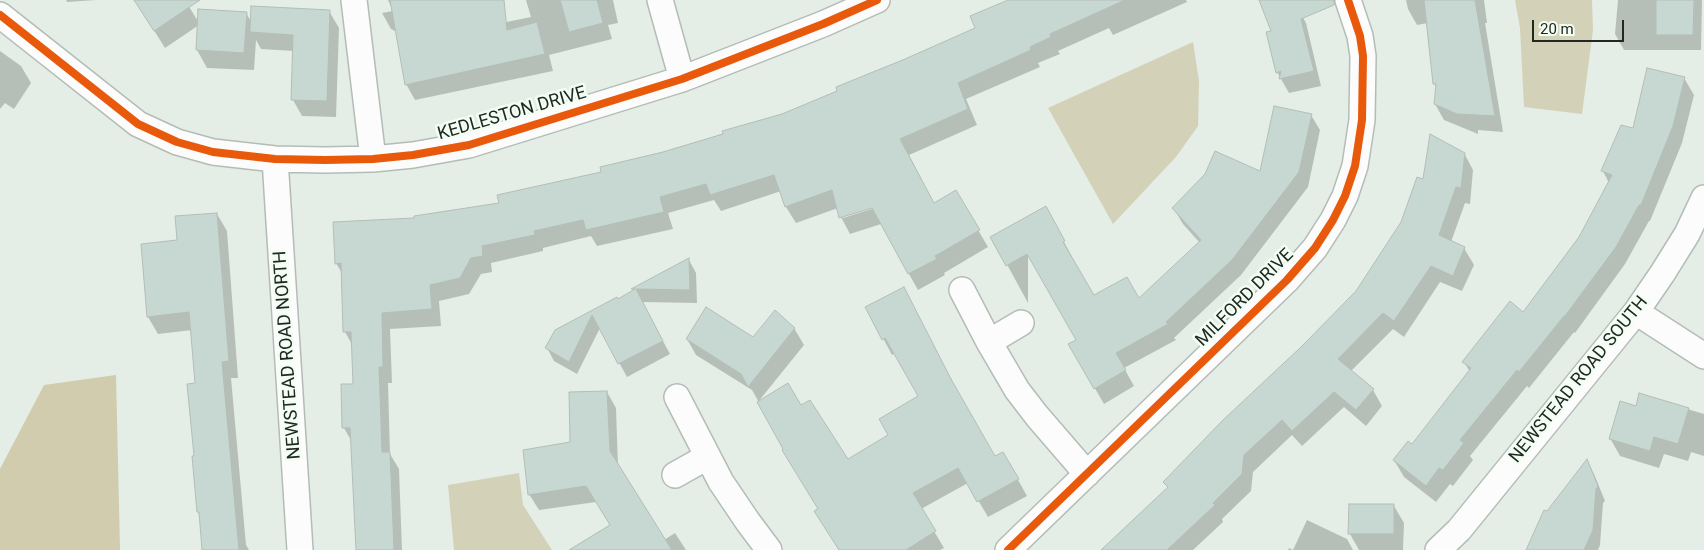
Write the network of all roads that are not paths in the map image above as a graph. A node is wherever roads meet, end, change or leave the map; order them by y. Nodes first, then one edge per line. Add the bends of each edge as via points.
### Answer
1 (354, 0) edge
2 (660, 0) edge
3 (877, 0) edge
4 (1348, 0) edge
5 (0, 15) edge
6 (682, 78) junction
7 (275, 159) junction
8 (373, 159) junction
9 (1704, 198) edge
10 (962, 290) dead end
11 (1636, 312) junction
12 (1021, 323) dead end
13 (988, 342) junction
14 (1704, 356) edge
15 (677, 397) dead end
16 (707, 457) junction
17 (1087, 474) junction
18 (675, 475) dead end
19 (300, 550) edge
20 (769, 550) edge
21 (1008, 550) edge
22 (1438, 550) edge

1 - 8 street
2 - 6 street
3 - 6 street, KEDLESTON DRIVE
4 - 17 street, MILFORD DRIVE via 1360,36 1363,113 1355,166 1333,220 1315,248 1287,280
5 - 7 street, KEDLESTON DRIVE via 138,124 178,142 204,149
6 - 8 street, KEDLESTON DRIVE via 469,145
7 - 8 street, KEDLESTON DRIVE
7 - 19 street, NEWSTEAD ROAD NORTH
9 - 11 street, NEWSTEAD ROAD SOUTH via 1687,234
10 - 13 street
11 - 14 street
11 - 22 street, NEWSTEAD ROAD SOUTH via 1459,530
12 - 13 street
13 - 17 street via 1037,416
15 - 16 street
16 - 18 street
16 - 20 street
17 - 21 street, MILFORD DRIVE

